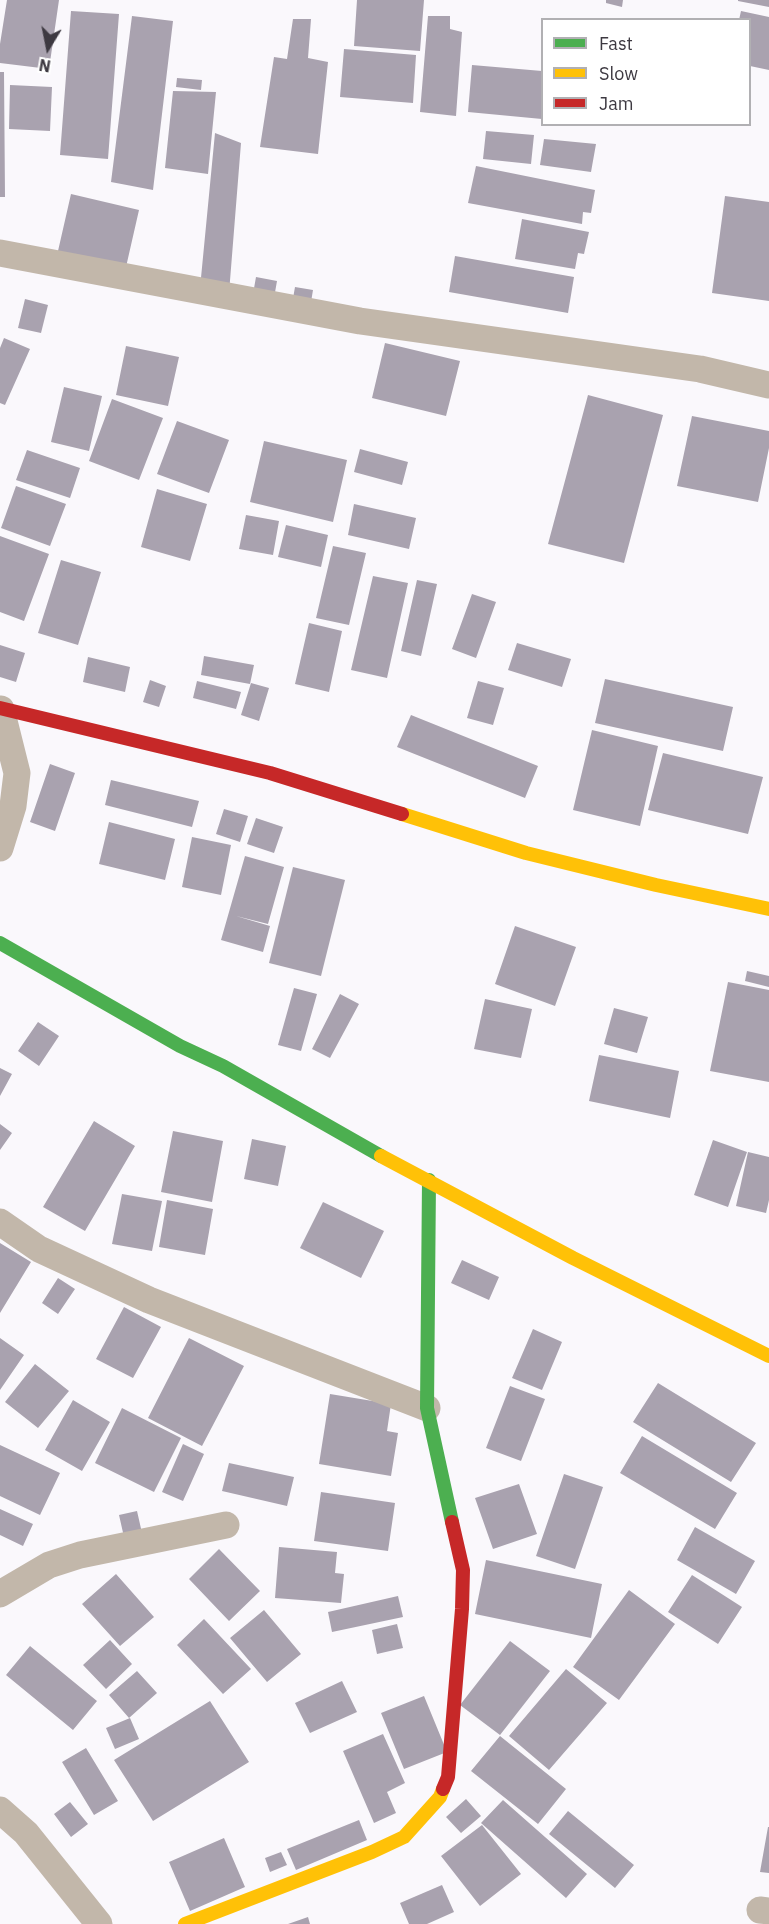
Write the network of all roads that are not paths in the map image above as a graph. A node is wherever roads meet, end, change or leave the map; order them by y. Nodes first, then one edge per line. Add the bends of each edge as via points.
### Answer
1 (0, 253) edge
2 (769, 385) edge
3 (1, 708) edge
4 (0, 848) edge
5 (769, 909) edge
6 (6, 952) edge
7 (429, 1180) junction
8 (0, 1222) edge
9 (769, 1356) edge
10 (427, 1408) junction
11 (226, 1525) dead end
12 (0, 1594) edge
13 (0, 1810) edge
14 (99, 1924) edge
15 (185, 1924) edge

1 - 2 street via 360,321 700,369
3 - 4 street via 16,773
3 - 5 street via 270,772 526,853
6 - 7 street
7 - 9 street via 573,1258
7 - 10 street
8 - 10 street via 39,1249 149,1300
10 - 15 street via 463,1570 452,1748 448,1777 440,1797 404,1838
11 - 12 street via 70,1558 49,1565
13 - 14 street via 26,1833

